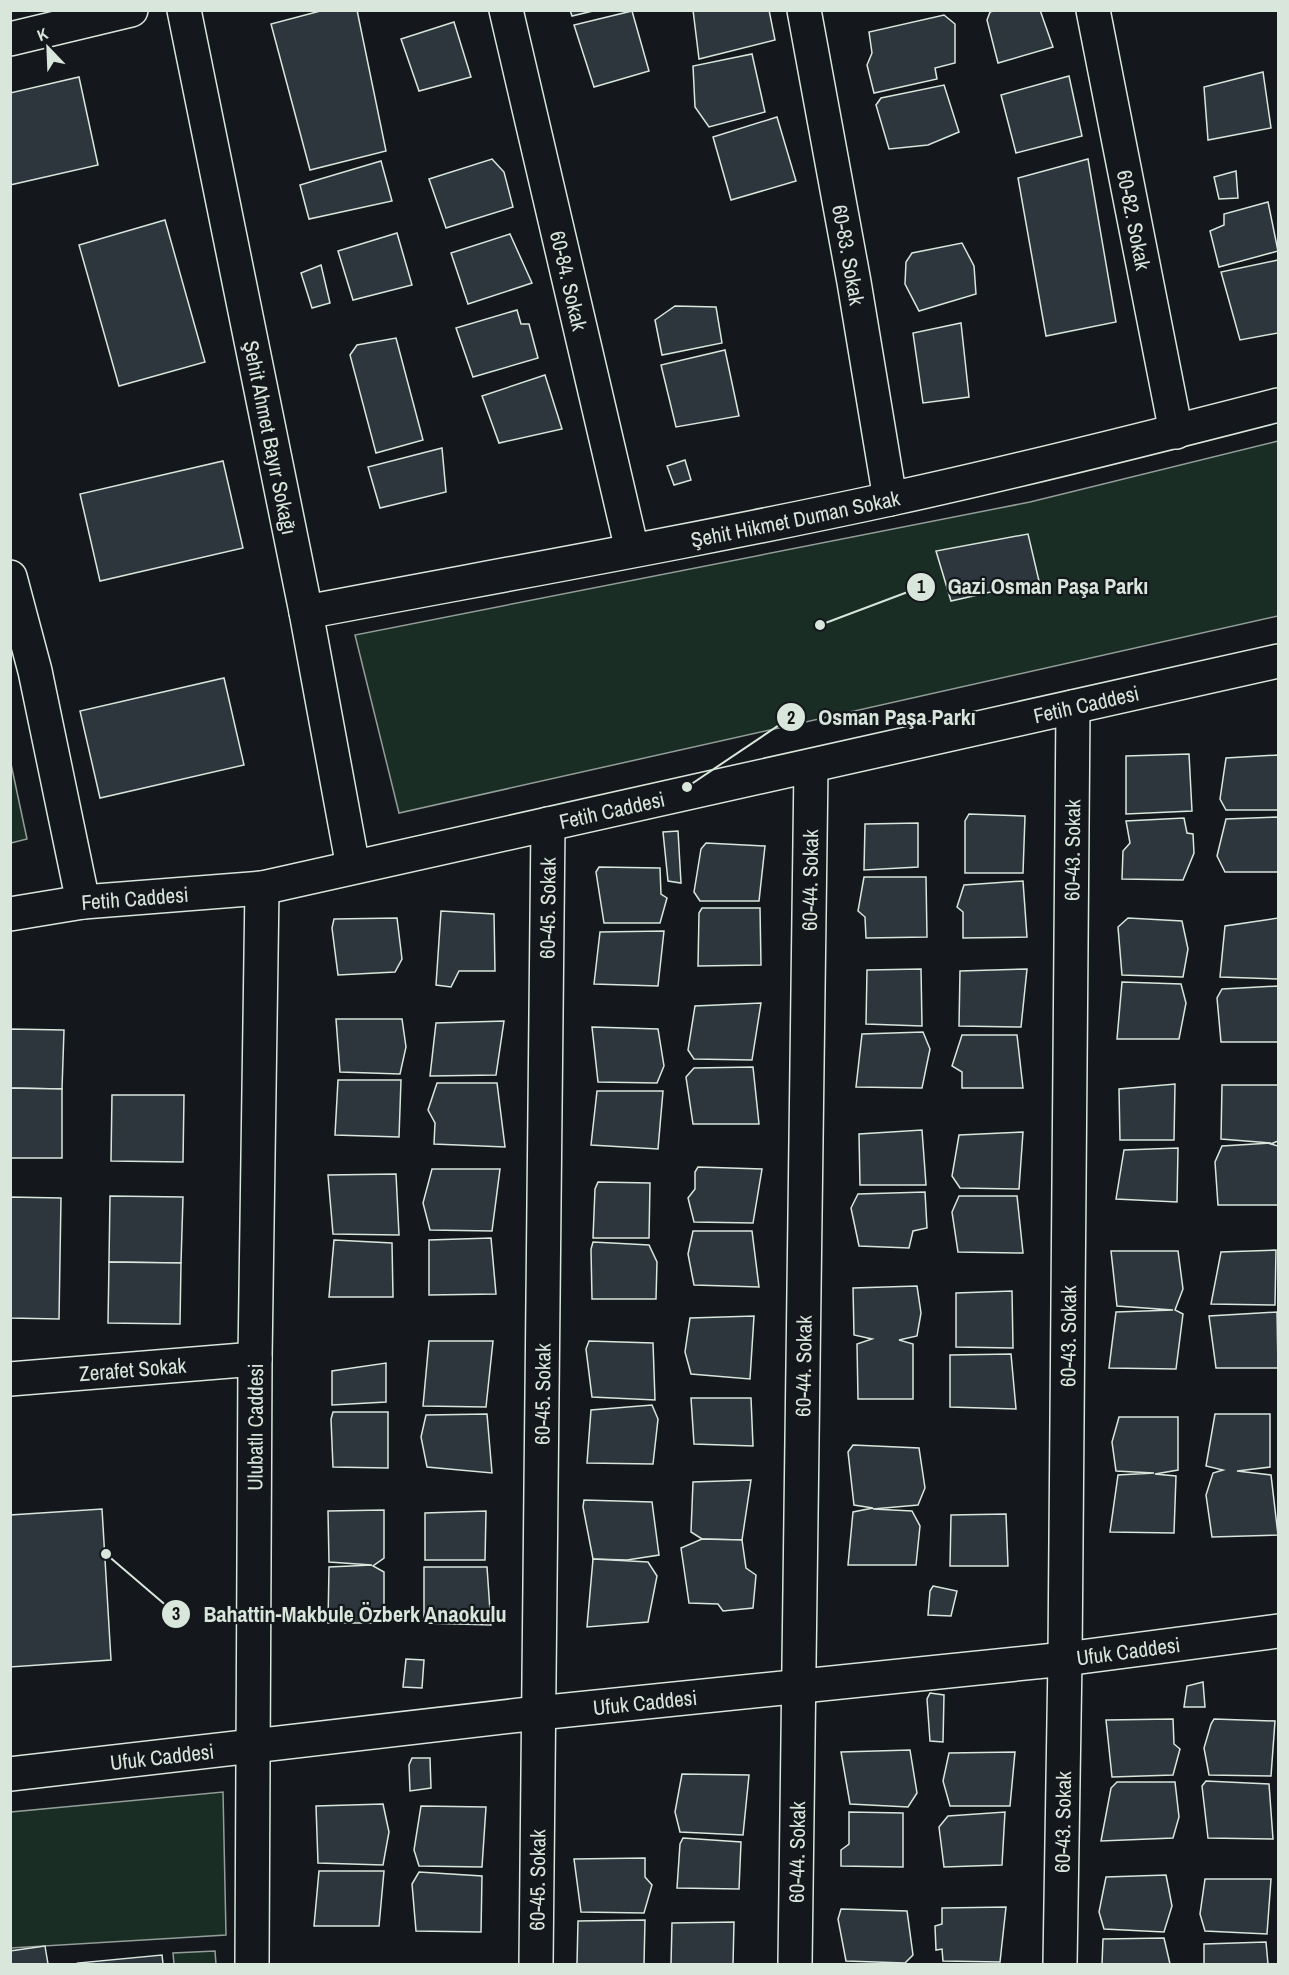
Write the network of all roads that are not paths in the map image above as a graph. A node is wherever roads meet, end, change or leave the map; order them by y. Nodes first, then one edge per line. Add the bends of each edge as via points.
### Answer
1 (131, 10) edge
2 (184, 10) edge
3 (506, 10) edge
4 (804, 10) edge
5 (1093, 10) edge
6 (10, 39) edge
7 (1278, 405) edge
8 (1176, 432) junction
9 (890, 499) junction
10 (632, 550) junction
11 (10, 577) edge
12 (306, 612) junction
13 (1278, 661) edge
14 (1073, 707) junction
15 (811, 766) junction
16 (548, 824) junction
17 (353, 867) junction
18 (262, 888) junction
19 (83, 902) junction
20 (10, 914) edge
21 (255, 1359) junction
22 (10, 1379) edge
23 (1278, 1631) edge
24 (1065, 1659) junction
25 (798, 1686) junction
26 (538, 1713) junction
27 (253, 1747) junction
28 (10, 1774) edge
29 (252, 1965) edge
30 (536, 1965) edge
31 (795, 1965) edge
32 (1060, 1965) edge

1 - 6 street
2 - 12 street, Şehit Ahmet Bayır Sokağı
3 - 10 street, 60-84. Sokak
4 - 9 street, 60-83. Sokak
5 - 8 street, 60-82. Sokak
7 - 8 street, Şehit Hikmet Duman Sokak
8 - 9 street, Şehit Hikmet Duman Sokak
9 - 10 street, Şehit Hikmet Duman Sokak
10 - 12 street, Şehit Hikmet Duman Sokak
11 - 19 street via 35,671
12 - 17 street, Şehit Ahmet Bayır Sokağı
13 - 14 street, Fetih Caddesi
14 - 15 street, Fetih Caddesi
14 - 24 street, 60-43. Sokak
15 - 16 street, Fetih Caddesi
15 - 25 street, 60-44. Sokak
16 - 17 street, Fetih Caddesi
16 - 26 street, 60-45. Sokak
17 - 18 street, Fetih Caddesi
18 - 19 street, Fetih Caddesi
18 - 21 street, Ulubatlı Caddesi
19 - 20 street, Fetih Caddesi
21 - 22 street, Zerafet Sokak
21 - 27 street, Ulubatlı Caddesi
23 - 24 street, Ufuk Caddesi
24 - 25 street, Ufuk Caddesi
24 - 32 street, 60-43. Sokak
25 - 26 street, Ufuk Caddesi
25 - 31 street, 60-44. Sokak
26 - 27 street, Ufuk Caddesi
26 - 30 street, 60-45. Sokak
27 - 28 street, Ufuk Caddesi
27 - 29 street, Ulubatlı Caddesi

